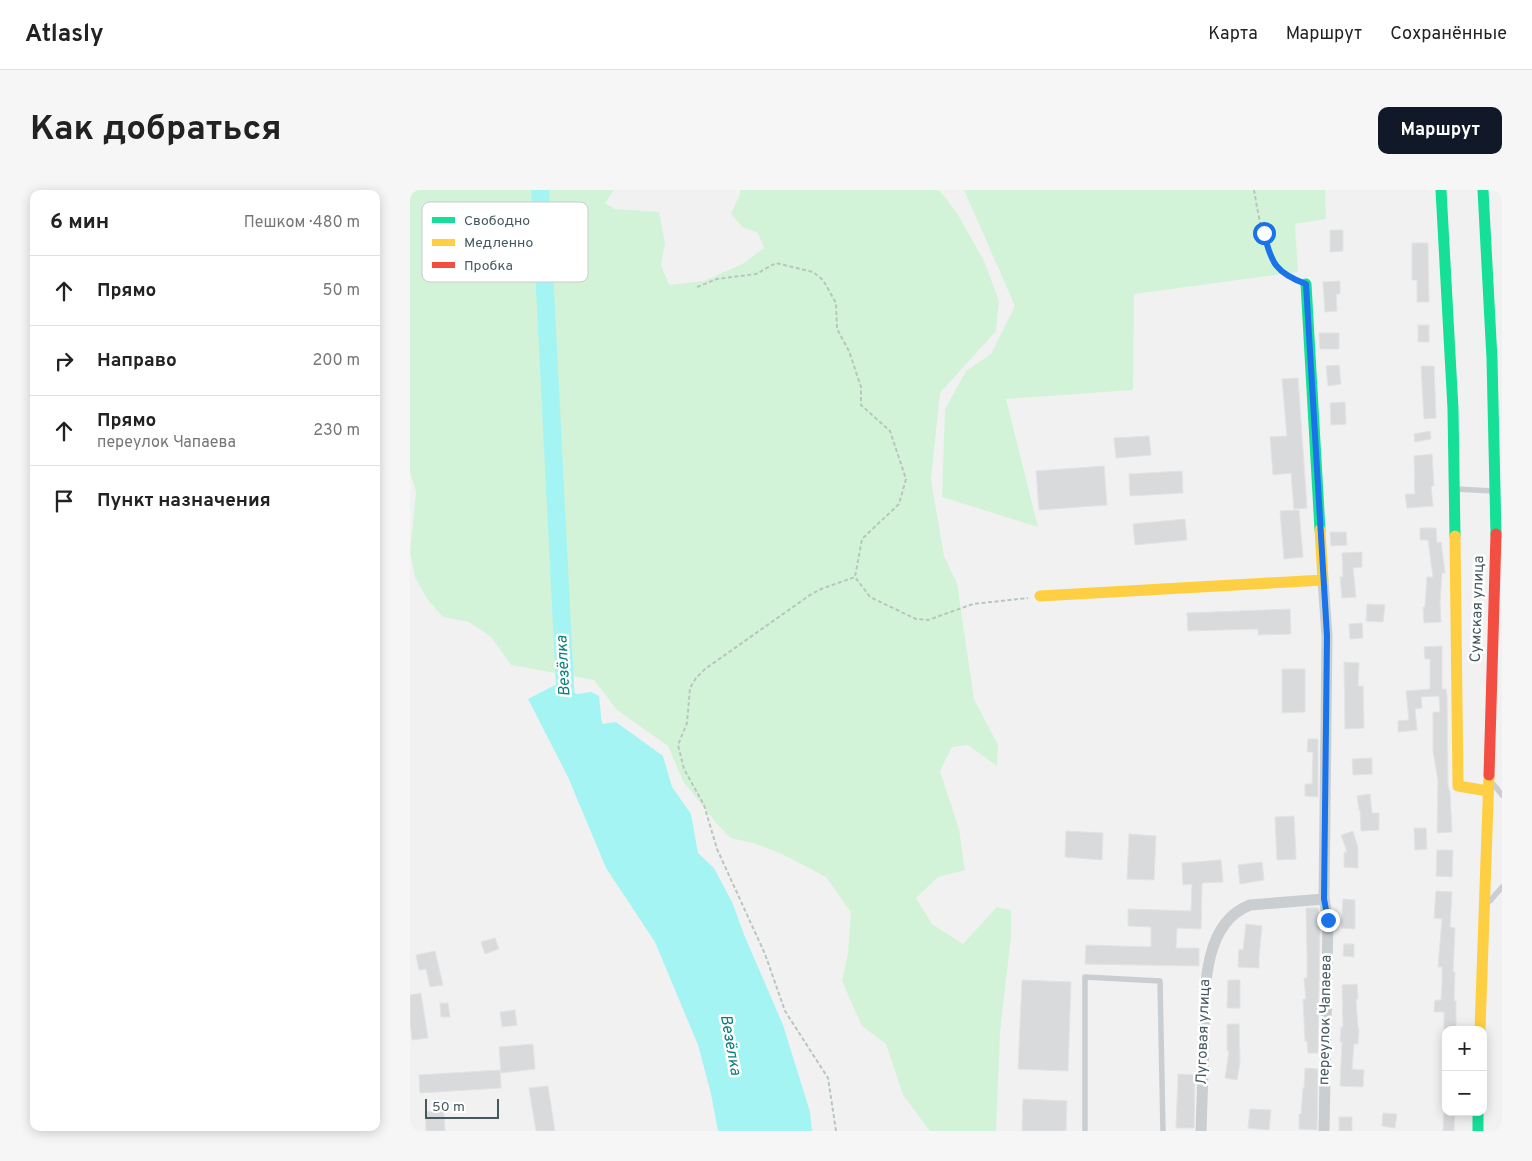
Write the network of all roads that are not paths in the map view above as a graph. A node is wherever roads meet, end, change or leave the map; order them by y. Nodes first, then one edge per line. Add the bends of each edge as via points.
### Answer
1 (1441, 190) edge
2 (1483, 190) edge
3 (1306, 284) road end
4 (1497, 359) edge
5 (1454, 489) junction
6 (1495, 491) junction
7 (1323, 580) junction
8 (1040, 596) road end
9 (1498, 633) edge
10 (1488, 779) junction
11 (1488, 792) junction
12 (1502, 795) edge
13 (1502, 887) edge
14 (1324, 899) junction
15 (1483, 908) junction
16 (1480, 1026) edge
17 (1478, 1116) edge
18 (1084, 1131) edge
19 (1163, 1131) edge
20 (1201, 1131) edge
21 (1324, 1131) edge
22 (1478, 1131) edge

1 - 5 street
2 - 4 street, Сумская улица
3 - 7 street
4 - 6 street, Сумская улица
5 - 6 lane
5 - 11 street via 1458,786
6 - 9 street, Сумская улица
7 - 8 street
7 - 14 street, переулок Чапаева via 1327,636
9 - 10 street, Сумская улица
10 - 11 street, Сумская улица
10 - 12 lane
11 - 15 street, Сумская улица
13 - 15 lane
14 - 20 street, Луговая улица via 1250,905 1239,909 1231,915 1214,944 1206,974
14 - 21 street, переулок Чапаева via 1328,920
15 - 16 street, Сумская улица
17 - 22 street
18 - 19 lane via 1085,977 1160,981

